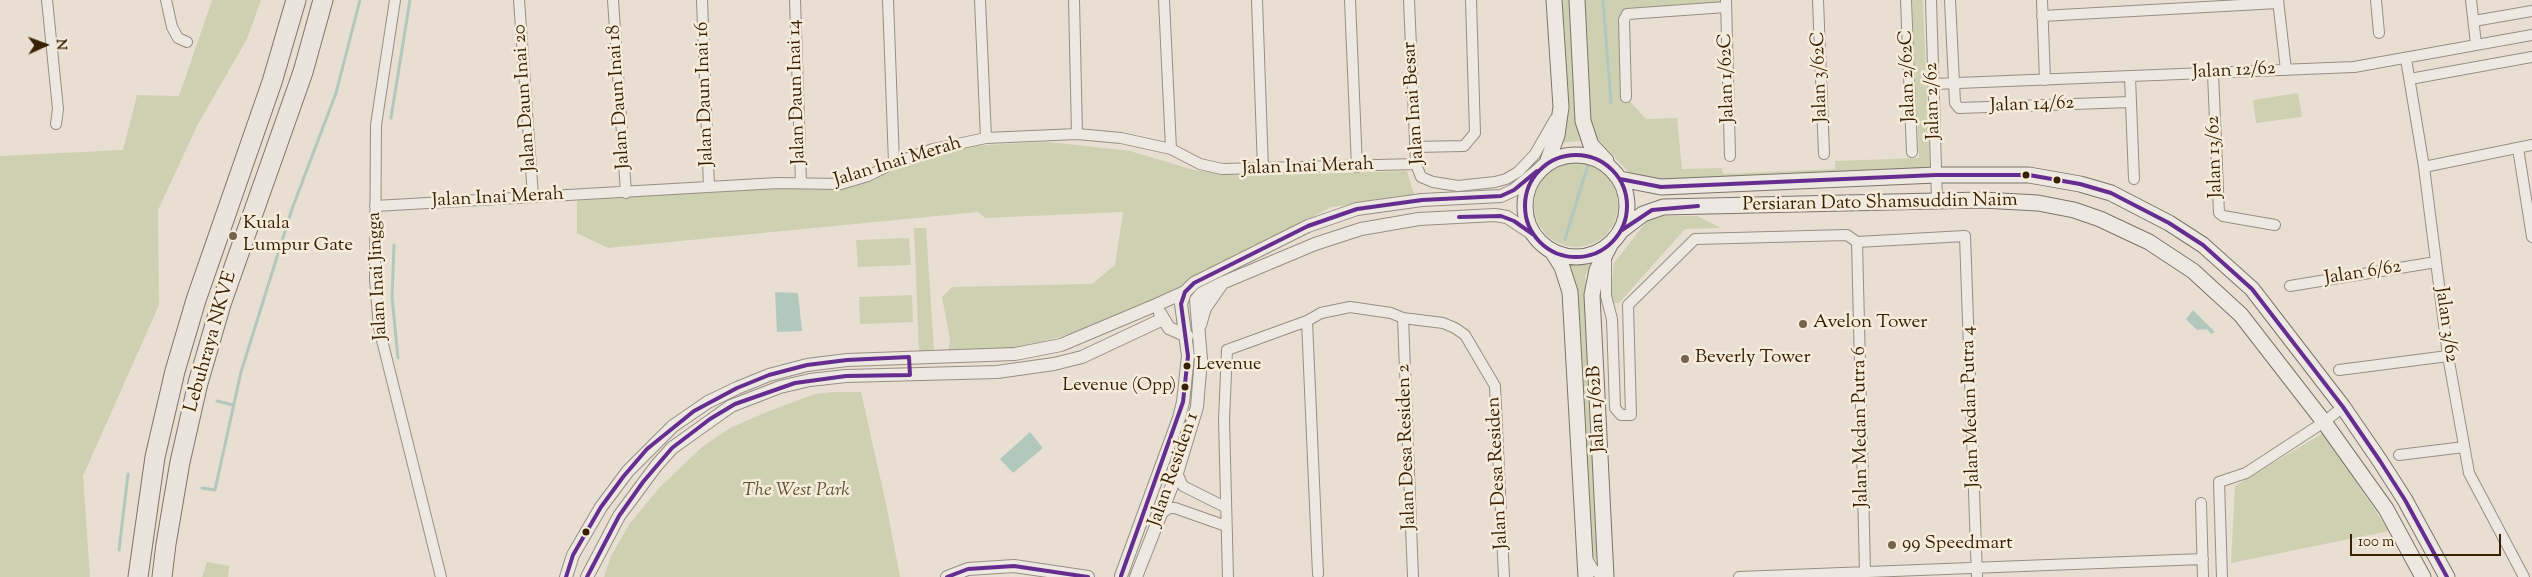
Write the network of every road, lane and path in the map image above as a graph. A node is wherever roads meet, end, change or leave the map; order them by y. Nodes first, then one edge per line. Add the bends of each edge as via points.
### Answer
1 (47, 0) edge
2 (166, 0) edge
3 (296, 0) edge
4 (323, 0) edge
5 (395, 0) edge
6 (519, 0) edge
7 (613, 0) edge
8 (702, 0) edge
9 (796, 0) edge
10 (888, 0) edge
11 (980, 0) edge
12 (1074, 0) edge
13 (1164, 0) edge
14 (1257, 0) edge
15 (1350, 0) edge
16 (1409, 0) edge
17 (1471, 0) edge
18 (1554, 0) edge
19 (1577, 0) edge
20 (1818, 0) edge
21 (1906, 0) edge
22 (1931, 0) edge
23 (1950, 0) edge
24 (2042, 0) edge
25 (2376, 0) edge
26 (2471, 0) edge
27 (2278, 2) edge
28 (1726, 3) edge
29 (2185, 4) edge
30 (2532, 11) edge
31 (2042, 16) junction
32 (2474, 21) junction
33 (2379, 33) dead end
34 (2532, 35) edge
35 (187, 42) dead end
36 (2476, 44) junction
37 (2532, 57) edge
38 (2406, 59) junction
39 (2286, 70) junction
40 (2213, 74) junction
41 (2130, 77) junction
42 (2410, 79) junction
43 (2045, 80) junction
44 (1954, 83) junction
45 (1933, 84) junction
46 (1626, 97) dead end
47 (2131, 102) junction
48 (1561, 107) junction
49 (56, 124) dead end
50 (1077, 134) junction
51 (986, 138) junction
52 (2532, 145) edge
53 (1415, 147) junction
54 (2518, 148) junction
55 (1171, 149) junction
56 (1912, 152) dead end
57 (1824, 154) dead end
58 (1730, 156) dead end
59 (894, 163) junction
60 (1416, 164) junction
61 (1357, 167) junction
62 (1542, 167) junction
63 (2424, 167) junction
64 (1263, 169) junction
65 (1616, 173) junction
66 (1936, 175) junction
67 (2134, 179) dead end
68 (801, 183) junction
69 (710, 188) junction
70 (626, 193) junction
71 (533, 196) junction
72 (1937, 201) junction
73 (375, 206) junction
74 (2275, 225) dead end
75 (1622, 230) junction
76 (1534, 235) junction
77 (2532, 236) edge
78 (1857, 242) junction
79 (1608, 248) junction
80 (1552, 251) junction
81 (2436, 262) junction
82 (1222, 284) junction
83 (2290, 286) dead end
84 (1185, 292) junction
85 (1196, 300) junction
86 (1156, 306) junction
87 (1163, 318) junction
88 (1403, 318) junction
89 (1307, 321) junction
90 (1199, 327) junction
91 (1187, 336) junction
92 (2448, 356) junction
93 (2340, 370) dead end
94 (708, 402) junction
95 (2343, 407) junction
96 (716, 415) junction
97 (2324, 422) junction
98 (2464, 447) junction
99 (2399, 455) dead end
100 (1177, 473) junction
101 (2201, 503) dead end
102 (1225, 507) junction
103 (1161, 514) junction
104 (1226, 526) junction
105 (1584, 552) junction
106 (2203, 559) junction
107 (1865, 571) junction
108 (1977, 572) edge
109 (1413, 573) edge
110 (1318, 574) dead end
111 (1810, 576) edge
112 (138, 577) edge
113 (162, 577) edge
114 (441, 577) edge
115 (566, 577) edge
116 (587, 577) edge
117 (947, 577) edge
118 (1088, 577) edge
119 (1114, 577) edge
120 (1122, 577) edge
121 (1136, 577) edge
122 (1228, 577) edge
123 (1504, 577) edge
124 (1586, 577) edge
125 (1604, 577) edge
126 (1739, 577) edge
127 (2203, 577) edge
128 (2222, 577) edge
129 (2423, 577) edge
130 (2447, 577) edge
131 (2524, 577) edge

1 - 49 street via 58,109
2 - 35 street via 172,26 178,38
3 - 112 highway, Lebuhraya NKVE via 272,82 196,300 175,371 155,457
4 - 113 highway, Lebuhraya NKVE via 303,72 224,295 198,383 177,480
5 - 73 street, Jalan Inai Jingga via 376,126
6 - 71 street, Jalan Daun Inai 20
7 - 70 street, Jalan Daun Inai 18
8 - 69 street, Jalan Daun Inai 16
9 - 68 street, Jalan Daun Inai 14
10 - 59 street
11 - 51 street
12 - 50 street
13 - 55 street
14 - 64 street
15 - 61 street
16 - 53 street, Jalan Inai Besar
17 - 53 street via 1475,134 1464,146
18 - 48 main road
19 - 65 main road via 1582,121 1591,144
20 - 57 street, Jalan 3/62C
21 - 56 street, Jalan 2/62C
22 - 45 street, Jalan 2/62
23 - 44 street, Jalan 2/62
24 - 31 street
25 - 33 street
26 - 32 street
27 - 29 street
27 - 39 street
28 - 46 street via 1627,14 1624,20
28 - 58 street, Jalan 1/62C
29 - 31 street
30 - 32 street
31 - 43 street
32 - 36 street
34 - 36 street, Jalan 12/62
36 - 38 street, Jalan 12/62
37 - 42 street
38 - 39 street, Jalan 12/62 via 2354,67
38 - 42 street, Jalan 3/62
39 - 40 street, Jalan 12/62
40 - 41 street, Jalan 12/62
40 - 74 street, Jalan 13/62 via 2219,213
41 - 43 street, Jalan 12/62
41 - 47 street
42 - 63 street, Jalan 3/62
43 - 44 street, Jalan 12/62
44 - 45 street, Jalan 12/62
44 - 47 street, Jalan 14/62 via 1959,108
45 - 66 street, Jalan 2/62
47 - 67 street
48 - 60 street, Jalan Inai Besar via 1535,154 1518,172 1506,179 1476,184 1442,184 1422,176
48 - 62 main road via 1557,135
50 - 51 street, Jalan Inai Merah
50 - 55 street, Jalan Inai Merah via 1121,138
51 - 59 street, Jalan Inai Merah via 940,147
52 - 54 street
53 - 60 street, Jalan Inai Besar
54 - 63 street
54 - 77 street
55 - 64 street, Jalan Inai Merah via 1209,167
59 - 68 street, Jalan Inai Merah via 868,176 841,184
60 - 61 street, Jalan Inai Merah
61 - 64 street, Jalan Inai Merah
62 - 65 main road via 1562,156 1579,154 1596,158
62 - 76 main road via 1526,195 1527,223
62 - 84 street via 1514,190 1501,196 1422,200 1349,212 1292,233 1194,283
63 - 81 street, Jalan 3/62
65 - 66 main road, Persiaran Dato Shamsuddin Naim via 1661,187
65 - 75 main road via 1627,196
66 - 72 street, Jalan 2/62
66 - 95 main road, Persiaran Dato Shamsuddin Naim via 2029,176 2080,184 2111,193 2169,223 2202,245 2252,289
68 - 69 street, Jalan Inai Merah
69 - 70 street, Jalan Inai Merah
70 - 71 street, Jalan Inai Merah
71 - 73 street, Jalan Inai Merah
72 - 75 main road, Persiaran Dato Shamsuddin Naim via 1663,207 1644,214
72 - 97 main road, Persiaran Dato Shamsuddin Naim via 2038,203 2100,219 2149,242 2193,271 2241,315
73 - 114 street, Jalan Inai Jingga via 379,328
75 - 79 main road
76 - 80 main road
76 - 82 street via 1501,216 1410,220 1361,228
78 - 79 street via 1847,235 1695,239 1628,305 1631,415 1621,415 1615,408 1612,319 1605,285
78 - 107 street, Jalan Medan Putra 6
78 - 108 street, Jalan Medan Putra 4 via 1966,236
79 - 80 main road via 1582,257 1566,257
79 - 125 main road, Jalan 1/62B via 1597,270 1592,296
80 - 105 main road, Jalan 1/62B via 1562,267 1570,292
81 - 83 street, Jalan 6/62
81 - 92 street, Jalan 3/62
82 - 85 street via 1202,293
82 - 90 street via 1204,308
84 - 85 street
84 - 86 street
84 - 91 street, Jalan Residen 1 via 1182,304
85 - 90 street, Jalan Residen 1
86 - 87 street
86 - 94 street via 1060,345 1015,354 847,360 807,365 769,375
87 - 91 street via 1174,332
87 - 96 street via 1082,357 1054,364 997,372 810,380 780,387
88 - 89 street, Jalan Desa Residen via 1350,307 1332,309
88 - 109 street, Jalan Desa Residen 2
88 - 123 street, Jalan Desa Residen via 1443,324 1465,335 1495,386
89 - 102 street, Jalan Desa Residen via 1227,350
89 - 110 street
90 - 100 street, Jalan Residen 1 via 1197,407
91 - 120 street, Jalan Residen 1 via 1188,371 1180,418
92 - 93 street
92 - 98 street, Jalan 3/62
94 - 96 street
94 - 115 street via 673,426 622,476 573,555
95 - 97 street
95 - 130 main road, Persiaran Dato Shamsuddin Naim via 2405,500
96 - 116 street via 672,448 643,482 609,532
97 - 128 street via 2246,473 2219,482
97 - 129 main road, Persiaran Dato Shamsuddin Naim via 2386,509
98 - 99 street
98 - 131 street, Jalan 3/62 via 2470,473
100 - 102 street via 1183,486
100 - 103 street, Jalan Residen 1
101 - 106 street
102 - 104 street, Jalan Desa Residen
103 - 104 street via 1169,508 1178,508
103 - 121 street, Jalan Residen 1
104 - 122 street, Jalan Desa Residen
105 - 124 main road, Jalan 1/62B
105 - 125 street via 1589,564
106 - 108 street
106 - 127 street
107 - 108 street
107 - 111 street
111 - 126 street
117 - 118 street via 968,569 1014,566
119 - 120 street

